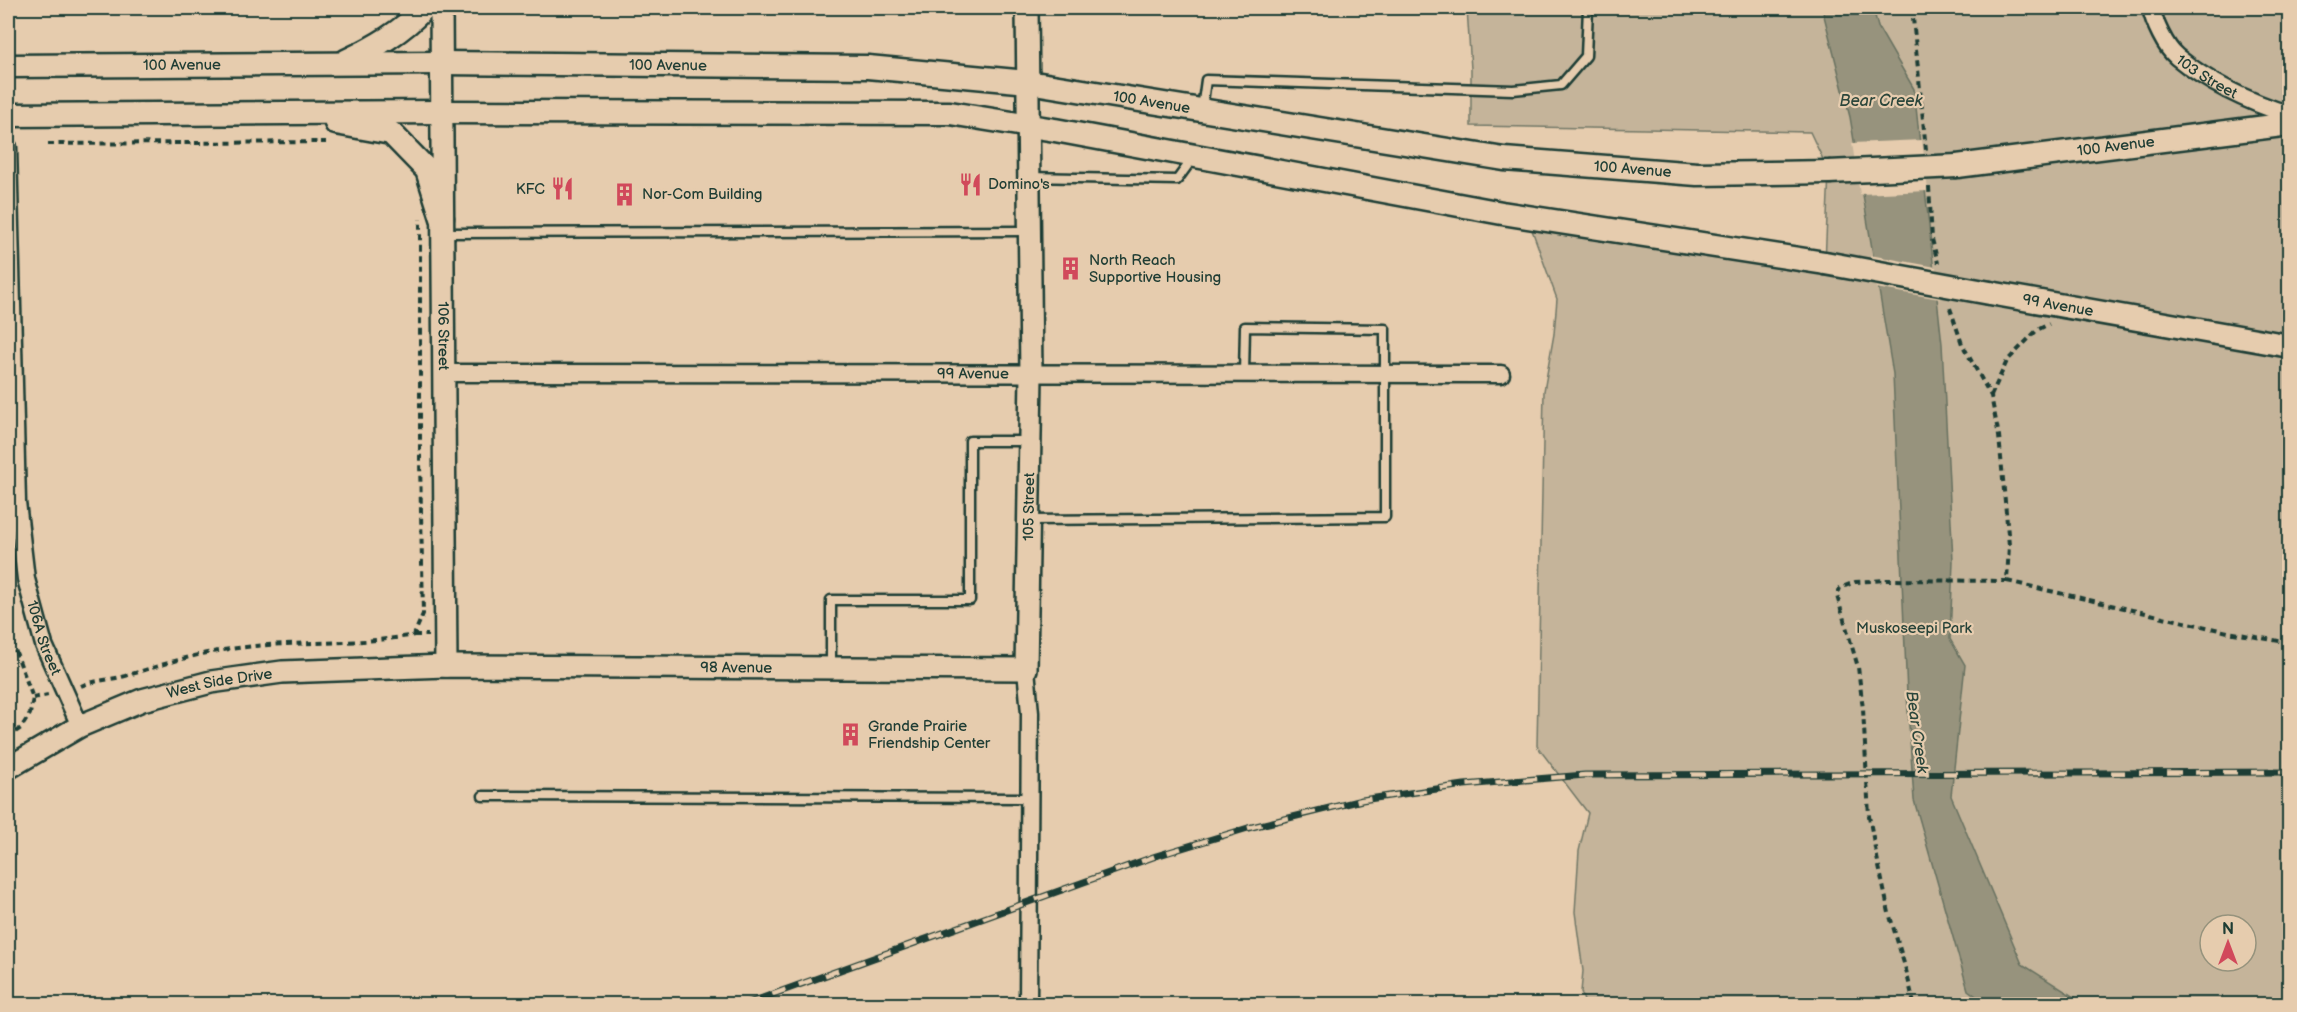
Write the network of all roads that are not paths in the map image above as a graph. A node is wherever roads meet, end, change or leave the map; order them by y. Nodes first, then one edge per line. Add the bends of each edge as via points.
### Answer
1 (424, 8) edge
2 (441, 8) edge
3 (1027, 8) edge
4 (1588, 8) edge
5 (2151, 8) edge
6 (441, 63) junction
7 (339, 64) junction
8 (8, 66) edge
9 (1028, 82) junction
10 (1202, 111) junction
11 (441, 112) junction
12 (285, 113) junction
13 (8, 115) edge
14 (2289, 115) edge
15 (2289, 123) edge
16 (1027, 126) junction
17 (8, 147) edge
18 (1194, 156) junction
19 (1028, 177) junction
20 (435, 223) junction
21 (1029, 231) junction
22 (2289, 346) edge
23 (443, 373) junction
24 (1384, 374) junction
25 (1501, 374) dead end
26 (1031, 375) junction
27 (1244, 375) junction
28 (1030, 441) junction
29 (11, 452) edge
30 (1029, 520) junction
31 (446, 666) junction
32 (831, 668) junction
33 (1026, 669) junction
34 (80, 726) junction
35 (8, 768) edge
36 (483, 796) dead end
37 (1028, 798) junction
38 (1028, 1005) edge

1 - 7 main road via 384,42
2 - 6 street, 106 Street
3 - 9 street, 105 Street
4 - 10 lane via 1586,56 1561,85 1513,90 1206,80
5 - 14 street, 103 Street via 2154,22 2175,56 2233,94
6 - 7 main road, 100 Avenue
6 - 9 main road, 100 Avenue via 868,67
6 - 11 street, 106 Street
7 - 8 main road, 100 Avenue
9 - 10 main road, 100 Avenue
9 - 16 street, 105 Street
10 - 15 main road, 100 Avenue, bridge via 1504,159 1697,174 1957,166
11 - 12 main road
11 - 16 main road via 950,113
11 - 20 street, 106 Street
12 - 13 main road
12 - 20 main road via 391,134 427,170
16 - 18 main road
16 - 19 street, 105 Street
17 - 29 street, 106A Street
18 - 19 lane via 1177,180
18 - 22 main road, 99 Avenue, bridge via 1502,213 1825,263
19 - 21 street, 105 Street
20 - 21 lane
20 - 23 street, 106 Street
21 - 26 street, 105 Street
23 - 26 street, 99 Avenue
23 - 31 street, 106 Street
24 - 25 street, 99 Avenue
24 - 27 street, 99 Avenue
24 - 27 lane via 1385,329 1245,327
24 - 30 lane via 1385,518
26 - 27 street, 99 Avenue
26 - 28 street, 105 Street
28 - 30 street, 105 Street
28 - 32 lane via 969,441 969,600 831,600
29 - 34 street, 106A Street via 26,579 44,645
30 - 33 street, 105 Street
31 - 32 street, 98 Avenue
31 - 34 street, West Side Drive via 282,672 211,682 142,700
32 - 33 street, 98 Avenue
33 - 37 street, 105 Street via 1030,713
34 - 35 street, West Side Drive
36 - 37 lane
37 - 38 street, 105 Street

